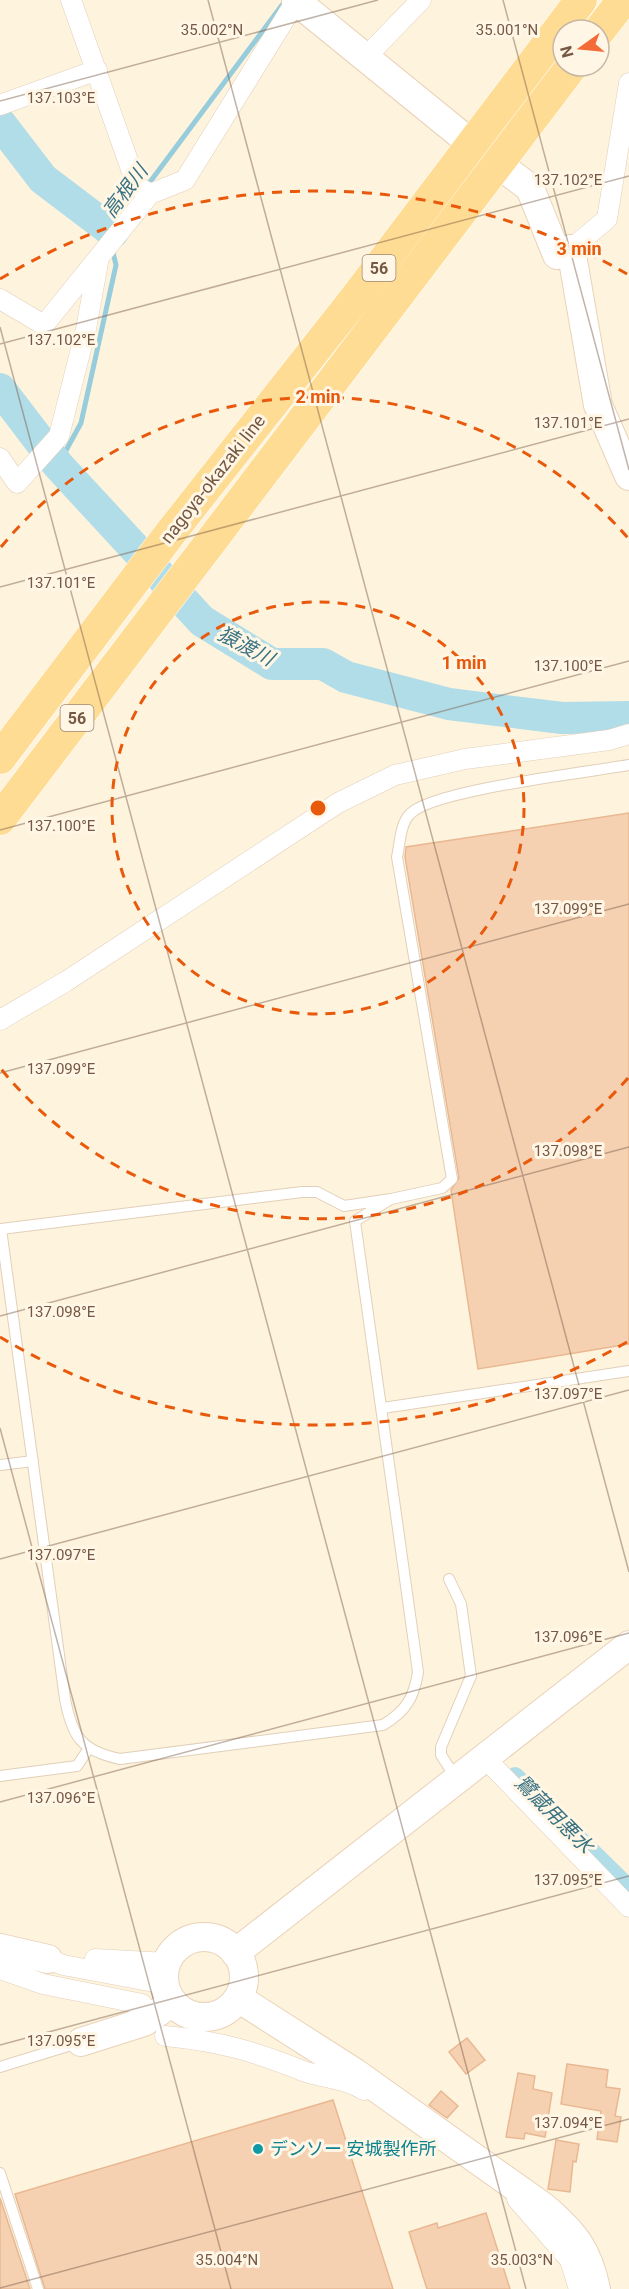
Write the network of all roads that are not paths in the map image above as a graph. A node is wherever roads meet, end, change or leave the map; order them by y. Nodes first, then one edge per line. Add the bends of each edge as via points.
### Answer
1 (71, 0) edge
2 (421, 0) edge
3 (581, 0) edge
4 (623, 0) edge
5 (296, 1) edge
6 (609, 18) edge
7 (366, 57) junction
8 (98, 70) junction
9 (560, 78) edge
10 (629, 83) edge
11 (0, 105) edge
12 (485, 153) junction
13 (150, 194) junction
14 (571, 249) junction
15 (99, 257) junction
16 (0, 299) edge
17 (0, 458) edge
18 (629, 476) edge
19 (629, 734) edge
20 (0, 758) edge
21 (629, 765) edge
22 (0, 819) edge
23 (0, 1020) edge
24 (392, 1199) junction
25 (1, 1229) edge
26 (629, 1371) edge
27 (383, 1408) junction
28 (33, 1461) junction
29 (0, 1465) edge
30 (449, 1579) dead end
31 (629, 1645) edge
32 (89, 1748) junction
33 (484, 1757) junction
34 (0, 1776) edge
35 (457, 1778) junction
36 (629, 1906) edge
37 (0, 1948) edge
38 (235, 1953) junction
39 (48, 1959) joint
40 (0, 1969) edge
41 (169, 1983) junction
42 (238, 1998) junction
43 (142, 2004) dead end
44 (165, 2036) dead end
45 (81, 2042) joint
46 (0, 2067) edge
47 (0, 2173) edge
48 (38, 2289) edge
49 (579, 2289) edge
50 (596, 2289) edge

1 - 8 street
2 - 7 street
3 - 12 main road, nagoya-okazaki line / 56
4 - 6 main road
5 - 7 street
5 - 13 street via 185,180
7 - 12 street
8 - 11 street
8 - 13 street via 137,186
9 - 12 main road, nagoya-okazaki line / 56
10 - 14 street via 607,219
12 - 14 street via 530,188 556,255
12 - 20 main road, nagoya-okazaki line / 56 via 172,531
12 - 22 main road, nagoya-okazaki line / 56 via 199,558
13 - 15 street
14 - 18 street via 598,405
15 - 16 street via 44,325
15 - 17 street via 86,329 59,436 17,483
19 - 23 street via 465,759 395,775 338,802 65,982
21 - 24 lane via 450,794 410,813 397,857 452,1179 442,1188
24 - 25 lane via 345,1206 317,1192 302,1192
24 - 27 lane via 355,1221
25 - 28 lane
26 - 27 lane
27 - 32 lane via 418,1672 415,1692 407,1706 383,1725 120,1759
28 - 29 lane
28 - 32 lane via 70,1722 79,1740
30 - 35 lane via 461,1604 471,1676 441,1747 441,1755
31 - 33 street
32 - 34 lane via 77,1766
33 - 35 street
33 - 36 street
35 - 38 street
37 - 39 street
38 - 41 street via 219,1941 199,1938 180,1946
38 - 42 street via 244,1976
39 - 41 street via 76,1957
40 - 43 street via 43,1984
41 - 42 street via 188,2014 206,2017 224,2012
41 - 45 street via 144,2022
42 - 50 street via 354,2072 545,2208 571,2230 580,2244
44 - 49 street via 240,2047 361,2088 526,2207 570,2260
45 - 46 lane
47 - 48 lane

